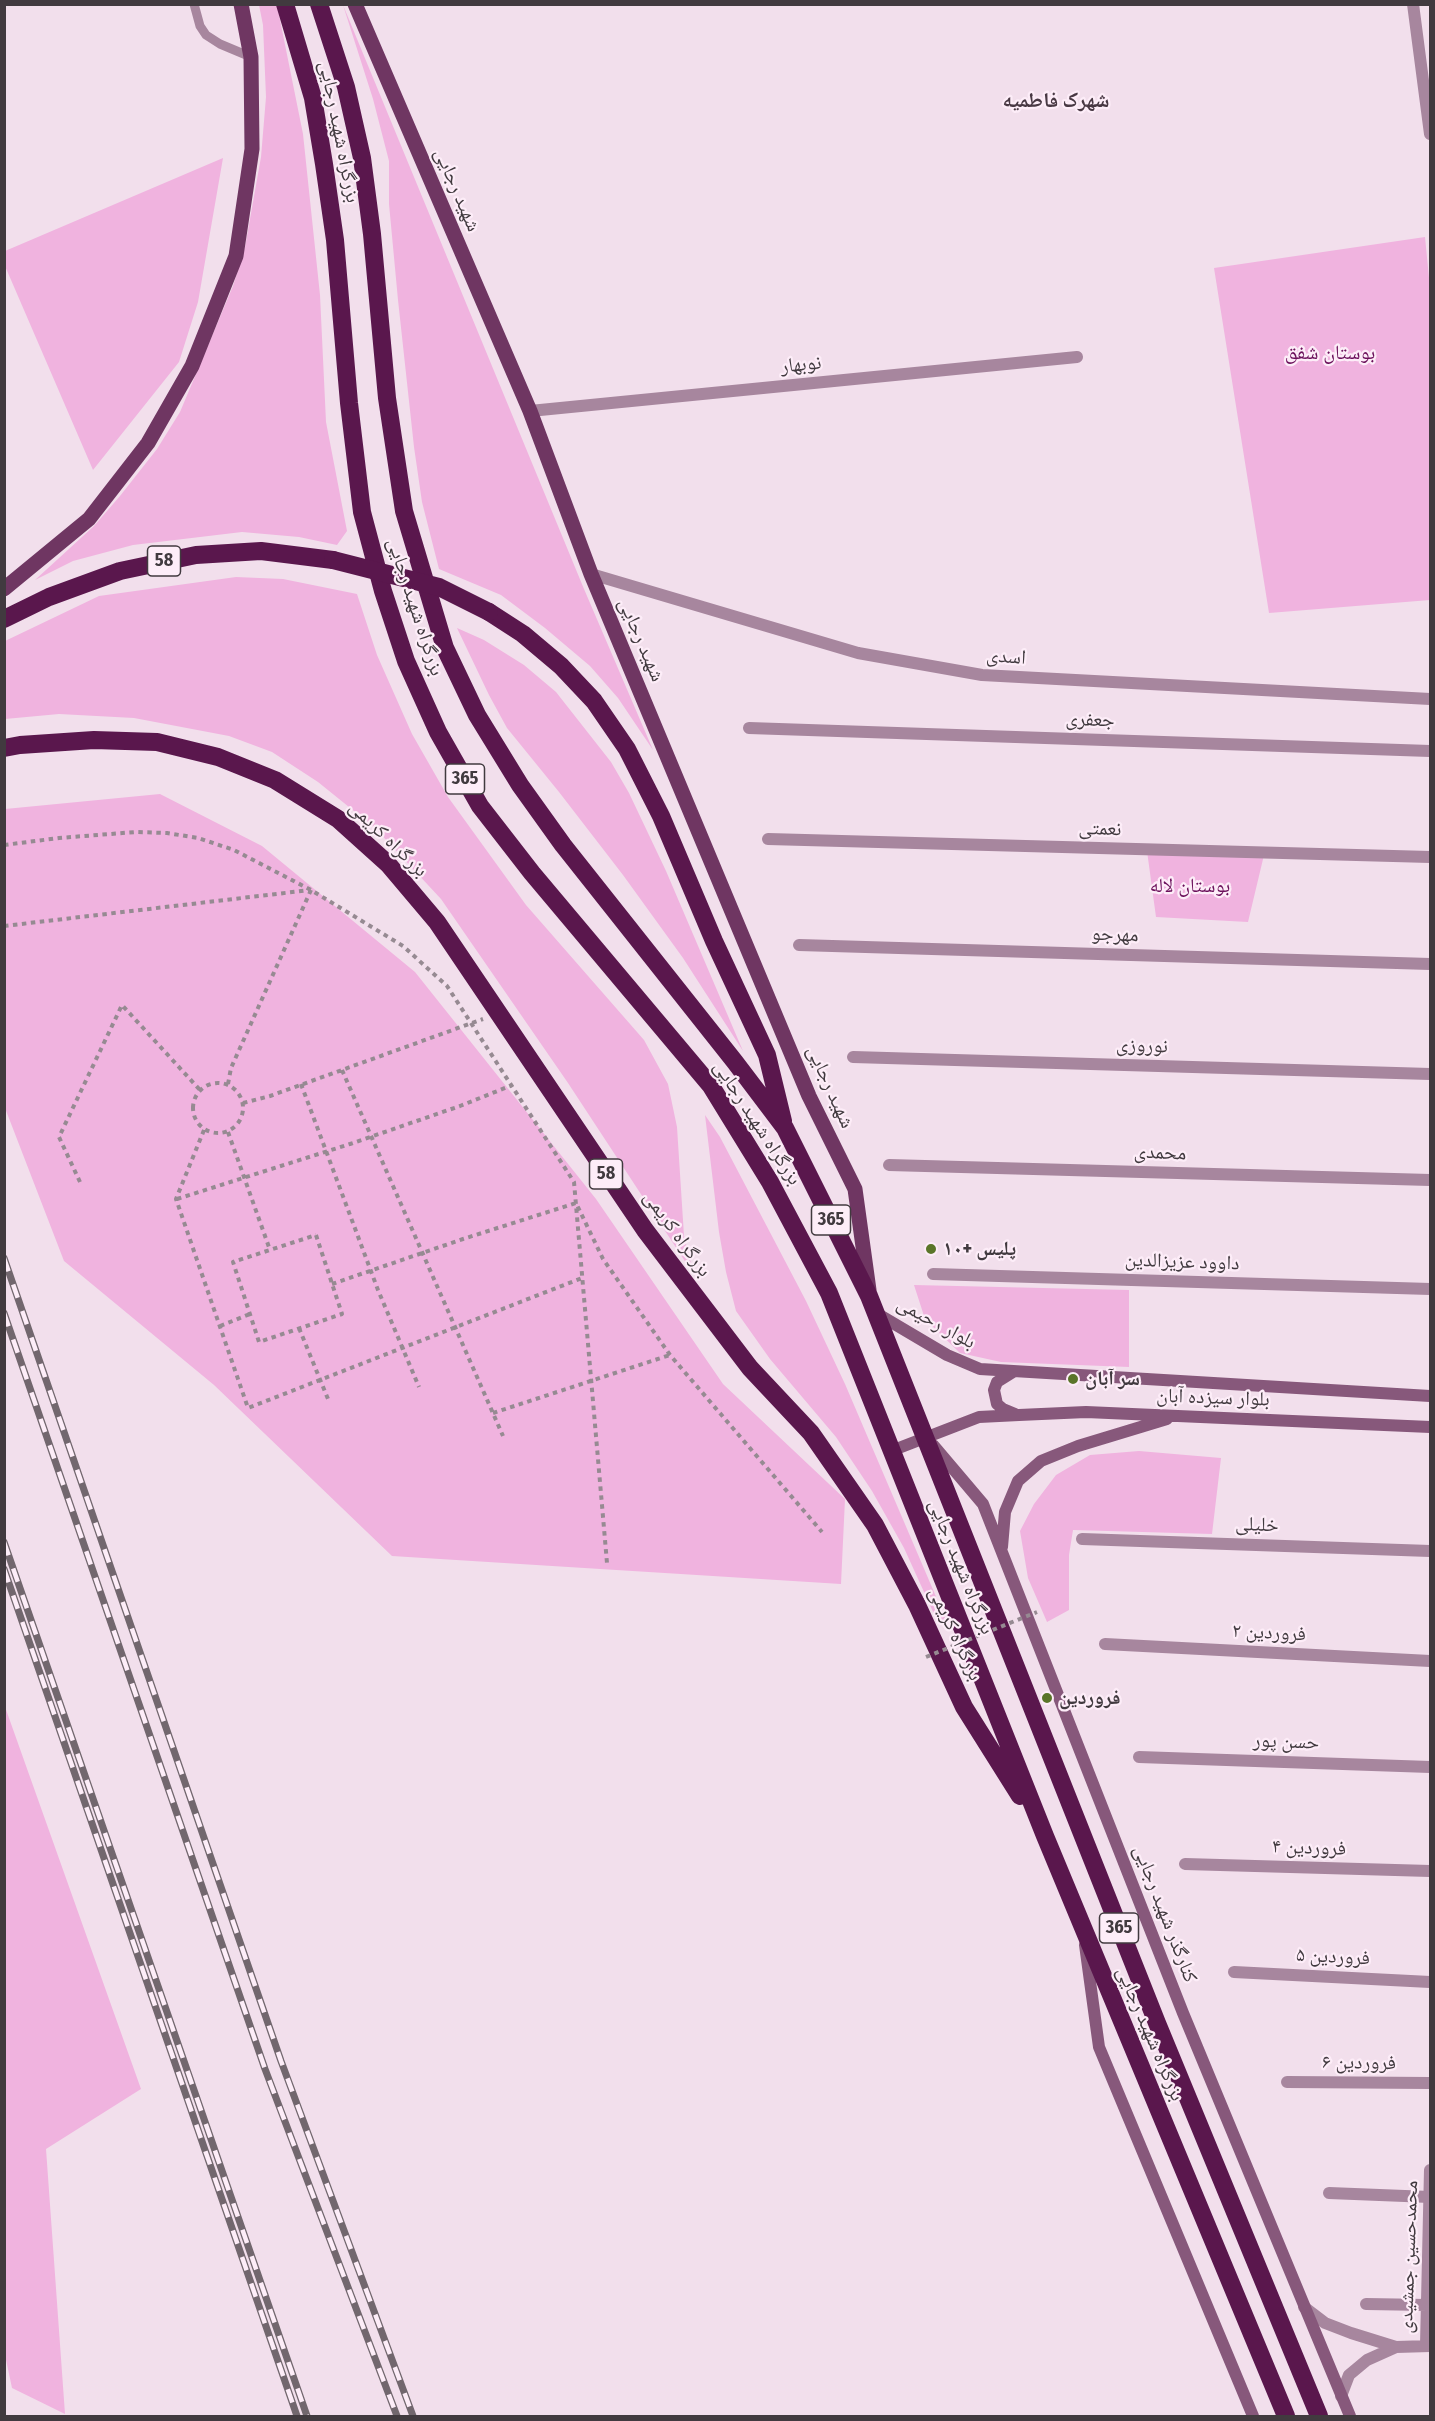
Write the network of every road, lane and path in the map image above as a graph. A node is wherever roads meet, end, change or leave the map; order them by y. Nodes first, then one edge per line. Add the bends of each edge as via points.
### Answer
1 (194, 4) edge
2 (241, 4) edge
3 (285, 4) edge
4 (319, 4) edge
5 (355, 4) edge
6 (1413, 4) edge
7 (251, 57) junction
8 (1426, 61) edge
9 (1431, 134) edge
10 (1077, 357) dead end
11 (530, 411) junction
12 (591, 574) junction
13 (4, 589) edge
14 (4, 619) edge
15 (1431, 699) edge
16 (748, 728) dead end
17 (4, 748) edge
18 (1431, 751) edge
19 (768, 839) dead end
20 (4, 845) edge
21 (1431, 857) edge
22 (311, 890) junction
23 (4, 926) edge
24 (799, 945) dead end
25 (1431, 964) edge
26 (497, 1014) junction
27 (470, 1023) junction
28 (853, 1058) dead end
29 (342, 1070) junction
30 (1431, 1074) edge
31 (228, 1084) junction
32 (301, 1084) junction
33 (510, 1086) junction
34 (200, 1090) junction
35 (243, 1104) junction
36 (785, 1128) junction
37 (204, 1130) junction
38 (228, 1132) junction
39 (370, 1137) junction
40 (326, 1151) junction
41 (889, 1165) dead end
42 (244, 1179) junction
43 (1431, 1180) edge
44 (80, 1182) dead end
45 (176, 1199) junction
46 (576, 1203) junction
47 (270, 1250) junction
48 (421, 1253) junction
49 (371, 1271) junction
50 (933, 1275) dead end
51 (582, 1278) junction
52 (332, 1284) junction
53 (1431, 1289) edge
54 (869, 1296) junction
55 (250, 1313) junction
56 (876, 1313) junction
57 (220, 1326) junction
58 (455, 1328) junction
59 (299, 1329) junction
60 (403, 1348) junction
61 (670, 1355) junction
62 (1013, 1372) junction
63 (320, 1380) junction
64 (591, 1382) junction
65 (419, 1387) dead end
66 (1431, 1396) edge
67 (328, 1400) dead end
68 (493, 1413) junction
69 (1019, 1415) junction
70 (1176, 1416) junction
71 (1431, 1427) edge
72 (503, 1436) dead end
73 (926, 1437) junction
74 (891, 1451) junction
75 (822, 1532) dead end
76 (1082, 1539) dead end
77 (1001, 1551) junction
78 (1431, 1551) edge
79 (607, 1563) dead end
80 (1037, 1612) dead end
81 (1105, 1644) dead end
82 (926, 1657) dead end
83 (1431, 1661) edge
84 (1139, 1756) dead end
85 (1431, 1767) edge
86 (1045, 1836) junction
87 (1185, 1864) dead end
88 (1431, 1871) edge
89 (1083, 1929) junction
90 (1234, 1972) dead end
91 (1431, 1982) edge
92 (1287, 2082) dead end
93 (1431, 2083) edge
94 (1431, 2170) edge
95 (1329, 2193) dead end
96 (1430, 2197) edge
97 (1430, 2235) edge
98 (1366, 2304) dead end
99 (1427, 2305) junction
100 (1304, 2307) junction
101 (1428, 2345) edge
102 (1396, 2347) junction
103 (1341, 2396) junction
104 (1253, 2416) edge
105 (1286, 2416) edge
106 (1319, 2416) edge
107 (1350, 2416) edge

1 - 7 lane via 206,35
2 - 7 main road
3 - 74 highway, بزرگراه شهید رجایی / 365 via 313,98 324,164 362,512 406,661 438,732 480,806 711,1086 770,1182 829,1293
4 - 36 highway, بزرگراه شهید رجایی / 365 via 346,87 362,158 387,398 404,511 445,648 477,715 520,785
5 - 11 main road, شهید رجایی
6 - 8 street
7 - 13 main road via 252,149 236,256 192,366 148,444 89,519
8 - 9 street
10 - 11 street, نوبهار
11 - 12 main road, شهید رجایی
12 - 15 street, اسدی via 858,653 982,675
12 - 54 main road, شهید رجایی via 809,1096 855,1189
14 - 36 highway, 58, bridge via 48,597 120,571 196,555 261,551 333,560 439,587 523,634 594,701 627,749 661,816 767,1055
16 - 18 street, جعفری
17 - 26 highway, بزرگراه کریمی / 58 via 94,740 157,742 218,757 275,780 338,819 388,864 436,922
19 - 21 street, نعمتی
20 - 22 path via 102,834 167,833 234,850
22 - 23 path
22 - 27 path via 424,963 447,986
22 - 31 path via 231,1068
24 - 25 street, مهرجو
26 - 27 path
26 - 86 highway, بزرگراه کریمی / 58 via 645,1230 750,1368 811,1433 875,1525 964,1707
27 - 29 path
27 - 33 path
28 - 30 street, نوروزی
29 - 32 path
29 - 39 path
31 - 34 path via 211,1083
31 - 35 path
32 - 35 path
32 - 40 path
33 - 39 path
33 - 46 path via 574,1182
34 - 37 path via 192,1109
34 - 44 path via 122,1005 59,1137
35 - 38 path via 240,1120
36 - 54 highway, بزرگراه شهید رجایی / 365
37 - 38 path
37 - 45 path
38 - 42 path
39 - 40 path
39 - 48 path
40 - 42 path
40 - 49 path
41 - 43 street, محمدی
42 - 45 path
42 - 47 path
45 - 57 path
46 - 48 path
46 - 51 path
46 - 61 path via 603,1259
47 - 52 path via 316,1235
47 - 55 path via 233,1262
48 - 49 path
48 - 58 path
49 - 52 path
49 - 60 path
50 - 53 street, داوود عزیزالدین
51 - 58 path
51 - 64 path
52 - 59 path via 342,1314
54 - 56 highway, بزرگراه شهید رجایی / 365
55 - 57 path
55 - 59 path via 259,1342
56 - 62 street, بلوار رحیمی via 946,1355 980,1369
56 - 73 highway, بزرگراه شهید رجایی / 365
57 - 63 path via 248,1408
58 - 60 path
58 - 68 path
59 - 63 path
60 - 63 path
60 - 65 path
61 - 64 path
61 - 75 path
62 - 66 street, بلوار سیزده آبان
62 - 69 street via 997,1382 994,1390 997,1404
63 - 67 path
64 - 68 path
64 - 79 path
68 - 72 path
69 - 70 street, بلوار سیزده آبان via 1086,1412
69 - 73 street, بلوار سیزده آبان via 979,1417
70 - 71 street, بلوار سیزده آبان
70 - 77 street via 1041,1461 1018,1481 1005,1512
73 - 74 street
73 - 77 street, کنارگذر شهید رجایی via 983,1504
73 - 106 highway, بزرگراه شهید رجایی / 365 via 1152,2012
74 - 86 highway, بزرگراه شهید رجایی / 365
76 - 78 street, خلیلی
77 - 100 street, کنارگذر شهید رجایی
80 - 82 path, bridge
81 - 83 street, فروردین ۲
84 - 85 street, حسن پور
86 - 89 highway, بزرگراه شهید رجایی / 365
87 - 88 street, فروردین ۴
89 - 104 street via 1099,2047
89 - 105 highway, بزرگراه شهید رجایی / 365
90 - 91 street, فروردین ۵
92 - 93 street, فروردین ۶
94 - 96 street, محمدحسین جمشیدی
95 - 96 street
96 - 97 street, محمدحسین جمشیدی
97 - 99 street, محمدحسین جمشیدی
98 - 99 street
99 - 101 street, محمدحسین جمشیدی
100 - 102 street via 1325,2323
100 - 103 street, کنارگذر شهید رجایی
101 - 102 street
102 - 103 street via 1367,2360 1349,2375
103 - 107 street, کنارگذر شهید رجایی

